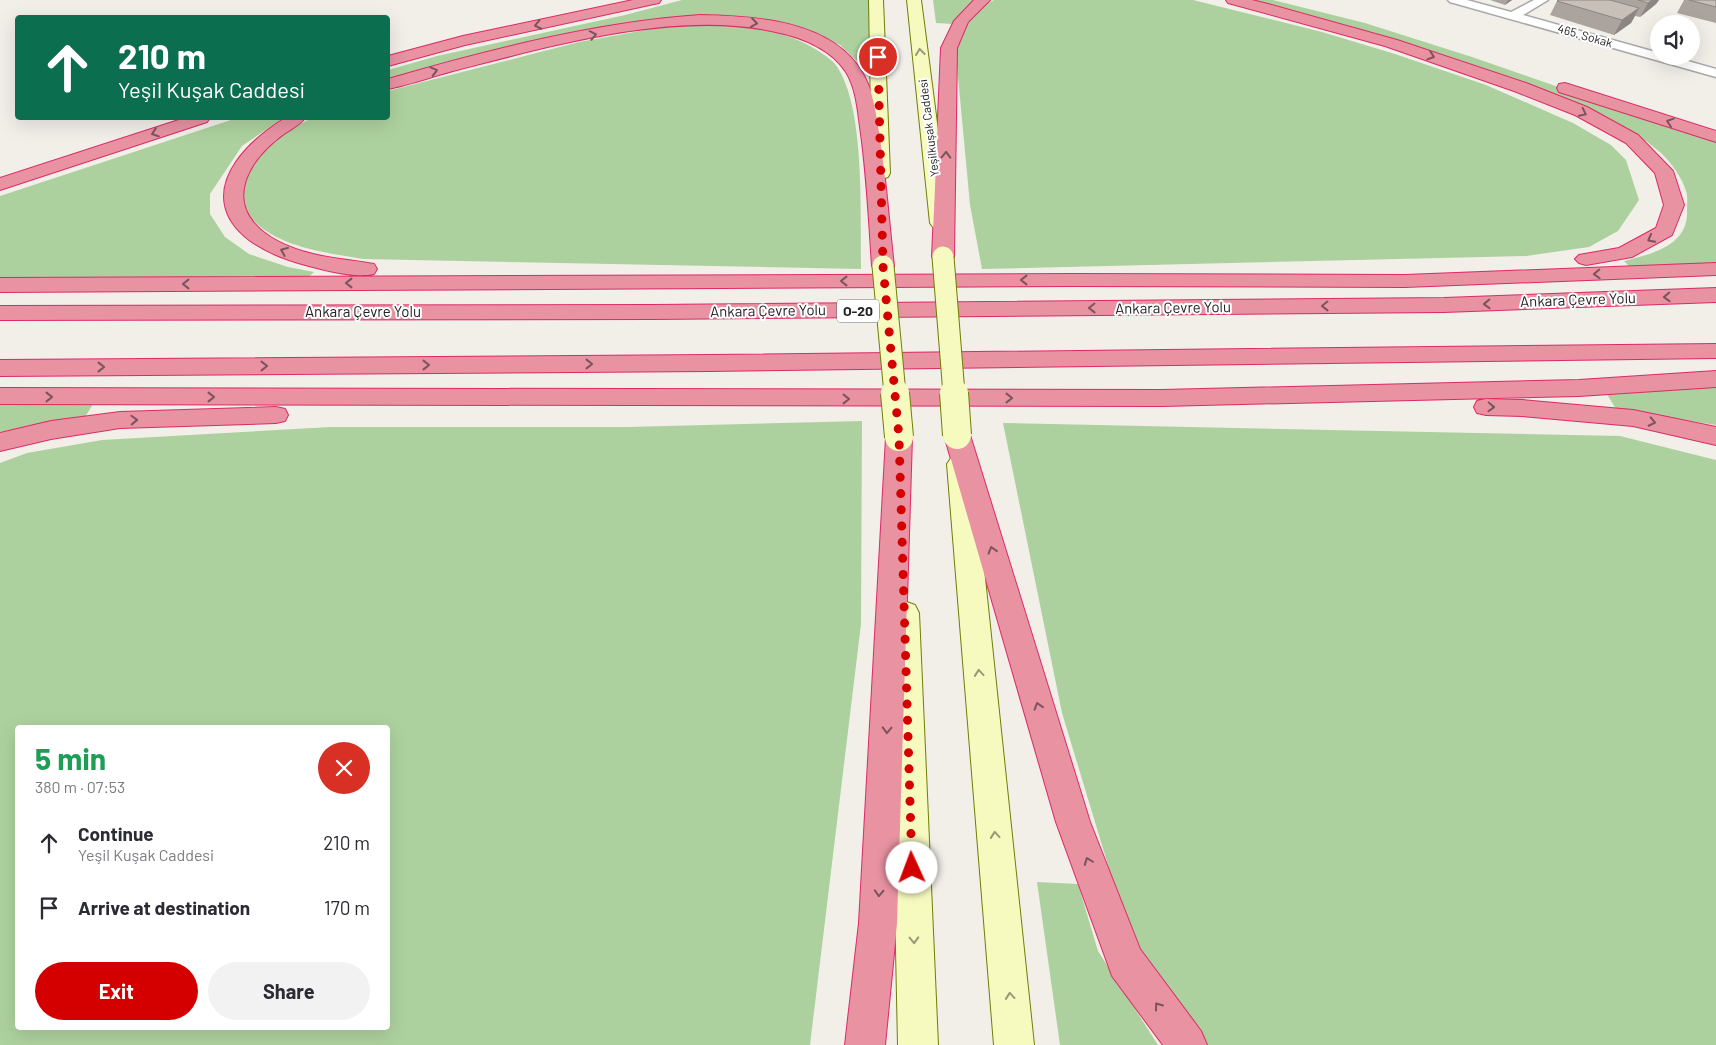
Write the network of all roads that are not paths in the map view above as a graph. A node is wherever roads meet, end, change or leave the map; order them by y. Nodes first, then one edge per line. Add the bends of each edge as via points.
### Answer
1 (654, 0) edge
2 (876, 0) edge
3 (914, 0) edge
4 (983, 0) edge
5 (1232, 0) edge
6 (1282, 0) edge
7 (1454, 0) edge
8 (1542, 0) edge
9 (1514, 16) junction
10 (390, 60) edge
11 (1716, 73) edge
12 (390, 83) edge
13 (195, 120) edge
14 (293, 120) edge
15 (1716, 137) edge
16 (0, 184) edge
17 (943, 257) junction
18 (883, 266) junction
19 (1716, 269) edge
20 (1073, 280) junction
21 (697, 282) junction
22 (0, 285) edge
23 (1716, 295) edge
24 (0, 313) edge
25 (1716, 351) edge
26 (0, 368) edge
27 (1716, 379) edge
28 (0, 396) edge
29 (1162, 398) junction
30 (813, 399) junction
31 (957, 435) junction
32 (1716, 436) edge
33 (899, 437) junction
34 (0, 442) edge
35 (865, 1045) edge
36 (918, 1045) edge
37 (1014, 1045) edge
38 (1187, 1045) edge

1 -> 10 highway via 463,41
2 - 18 main road
17 -> 3 main road, Yeşilkuşak Caddesi
17 -> 4 highway via 949,48 956,26
5 -> 20 highway via 1390,43 1581,111 1632,140 1664,171 1674,205 1665,231 1625,253 1555,263
15 -> 6 highway via 1452,48
7 - 9 street, 465. Sokak
8 - 9 street
9 - 11 street, 465. Sokak
12 -> 18 highway via 521,50 651,24 706,20 742,22 775,26 808,36 832,50 858,79 874,158
13 -> 16 highway
21 -> 14 highway via 380,271 341,266 285,252 265,242 240,220 234,208 234,182 256,147
17 - 31 main road, Yeşilkuşak Caddesi, bridge
18 - 33 main road, bridge
19 -> 20 highway via 1404,282
20 -> 21 highway
21 -> 22 highway
23 -> 24 highway, Ankara Çevre Yolu / O-20 via 1424,306
26 -> 25 highway
27 - 29 highway via 1579,388
28 -> 30 highway
30 -> 29 highway
29 -> 32 highway via 1522,408 1634,418
34 -> 30 highway via 51,430 120,420
37 -> 31 main road, Yeşilkuşak Caddesi
38 -> 31 highway via 1126,962 1076,830
33 -> 35 highway via 878,923
33 -> 36 main road

